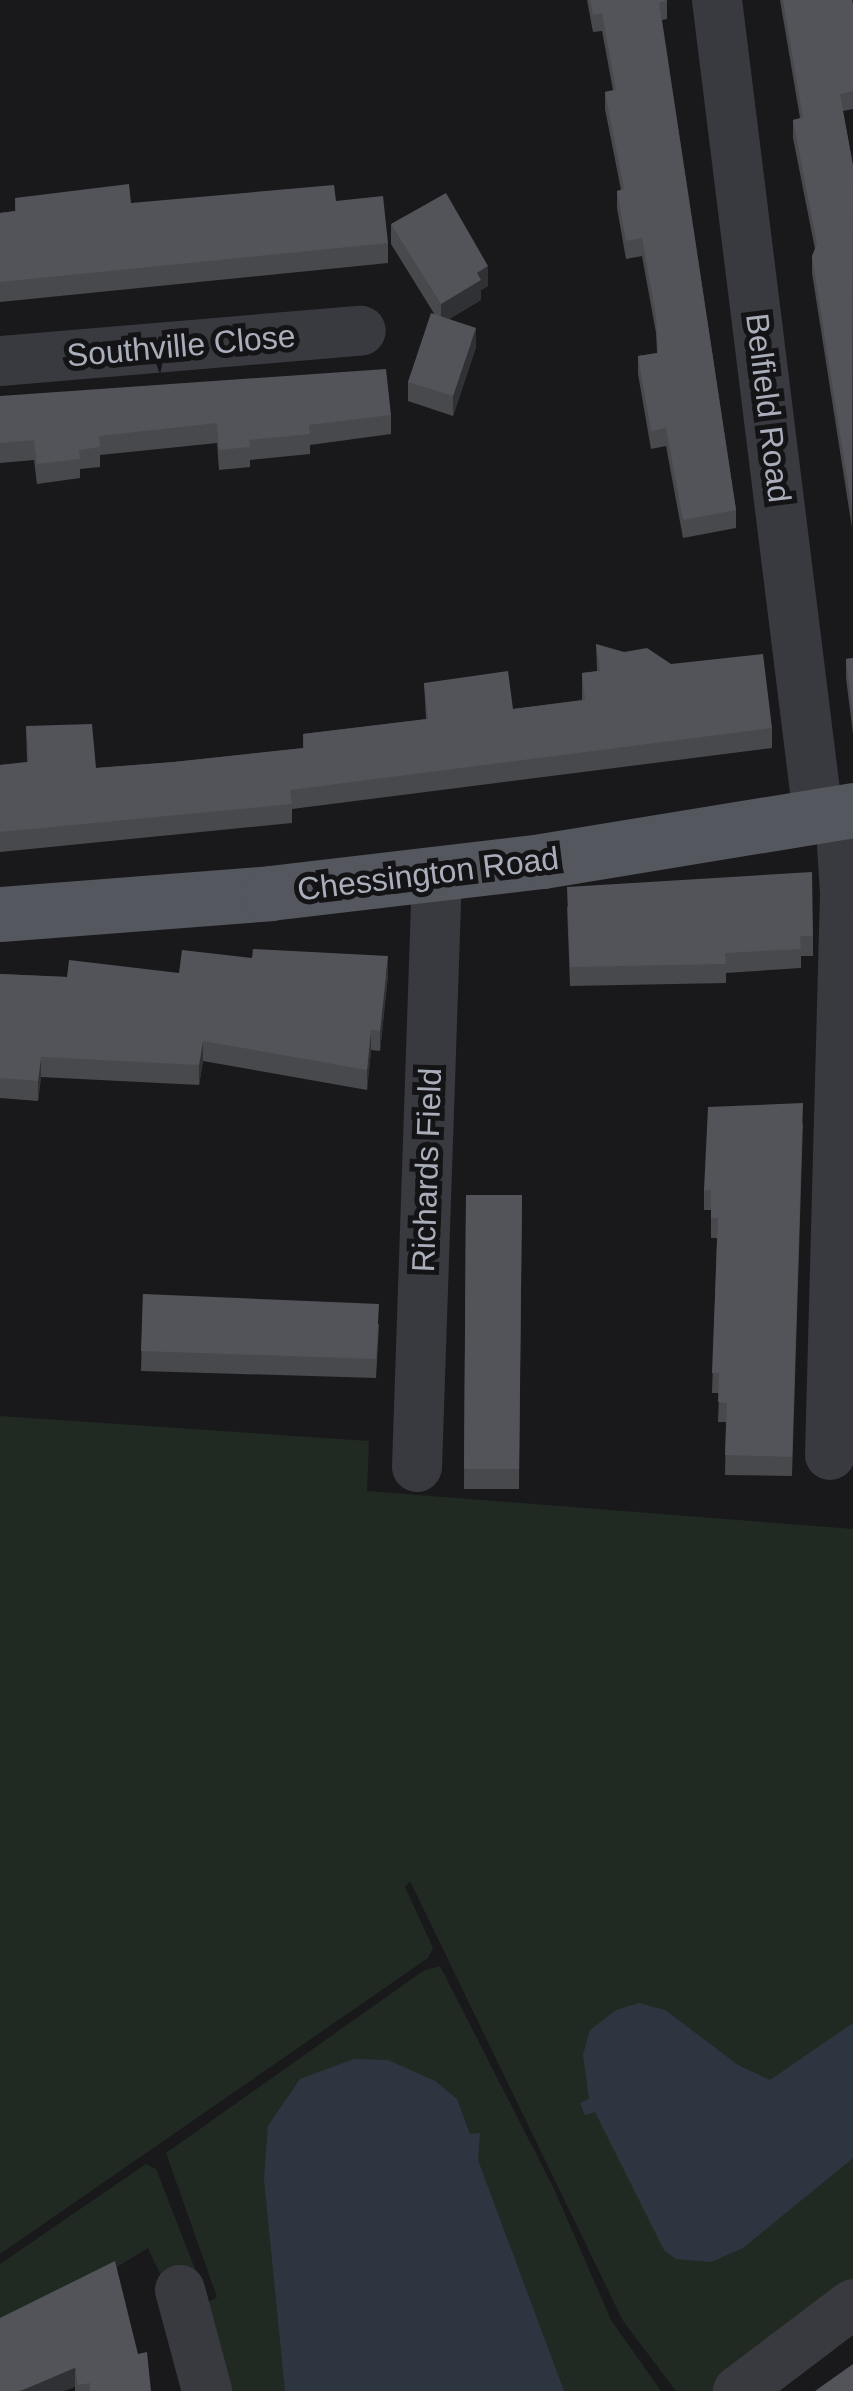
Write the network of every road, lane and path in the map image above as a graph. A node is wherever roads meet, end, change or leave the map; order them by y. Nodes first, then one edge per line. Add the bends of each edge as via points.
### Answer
1 (717, 0) edge
2 (362, 331) dead end
3 (0, 360) edge
4 (837, 813) edge
5 (437, 873) junction
6 (0, 914) edge
7 (830, 1455) dead end
8 (418, 1467) dead end
9 (180, 2290) dead end
10 (853, 2304) edge
11 (207, 2391) edge
12 (738, 2391) edge

1 - 4 street, Belfield Road
2 - 3 street, Southville Close
4 - 5 main road, Chessington Road
4 - 7 street, Belfield Road via 845,894
5 - 6 main road, Chessington Road
5 - 8 street, Richards Field
9 - 11 street
10 - 12 street

